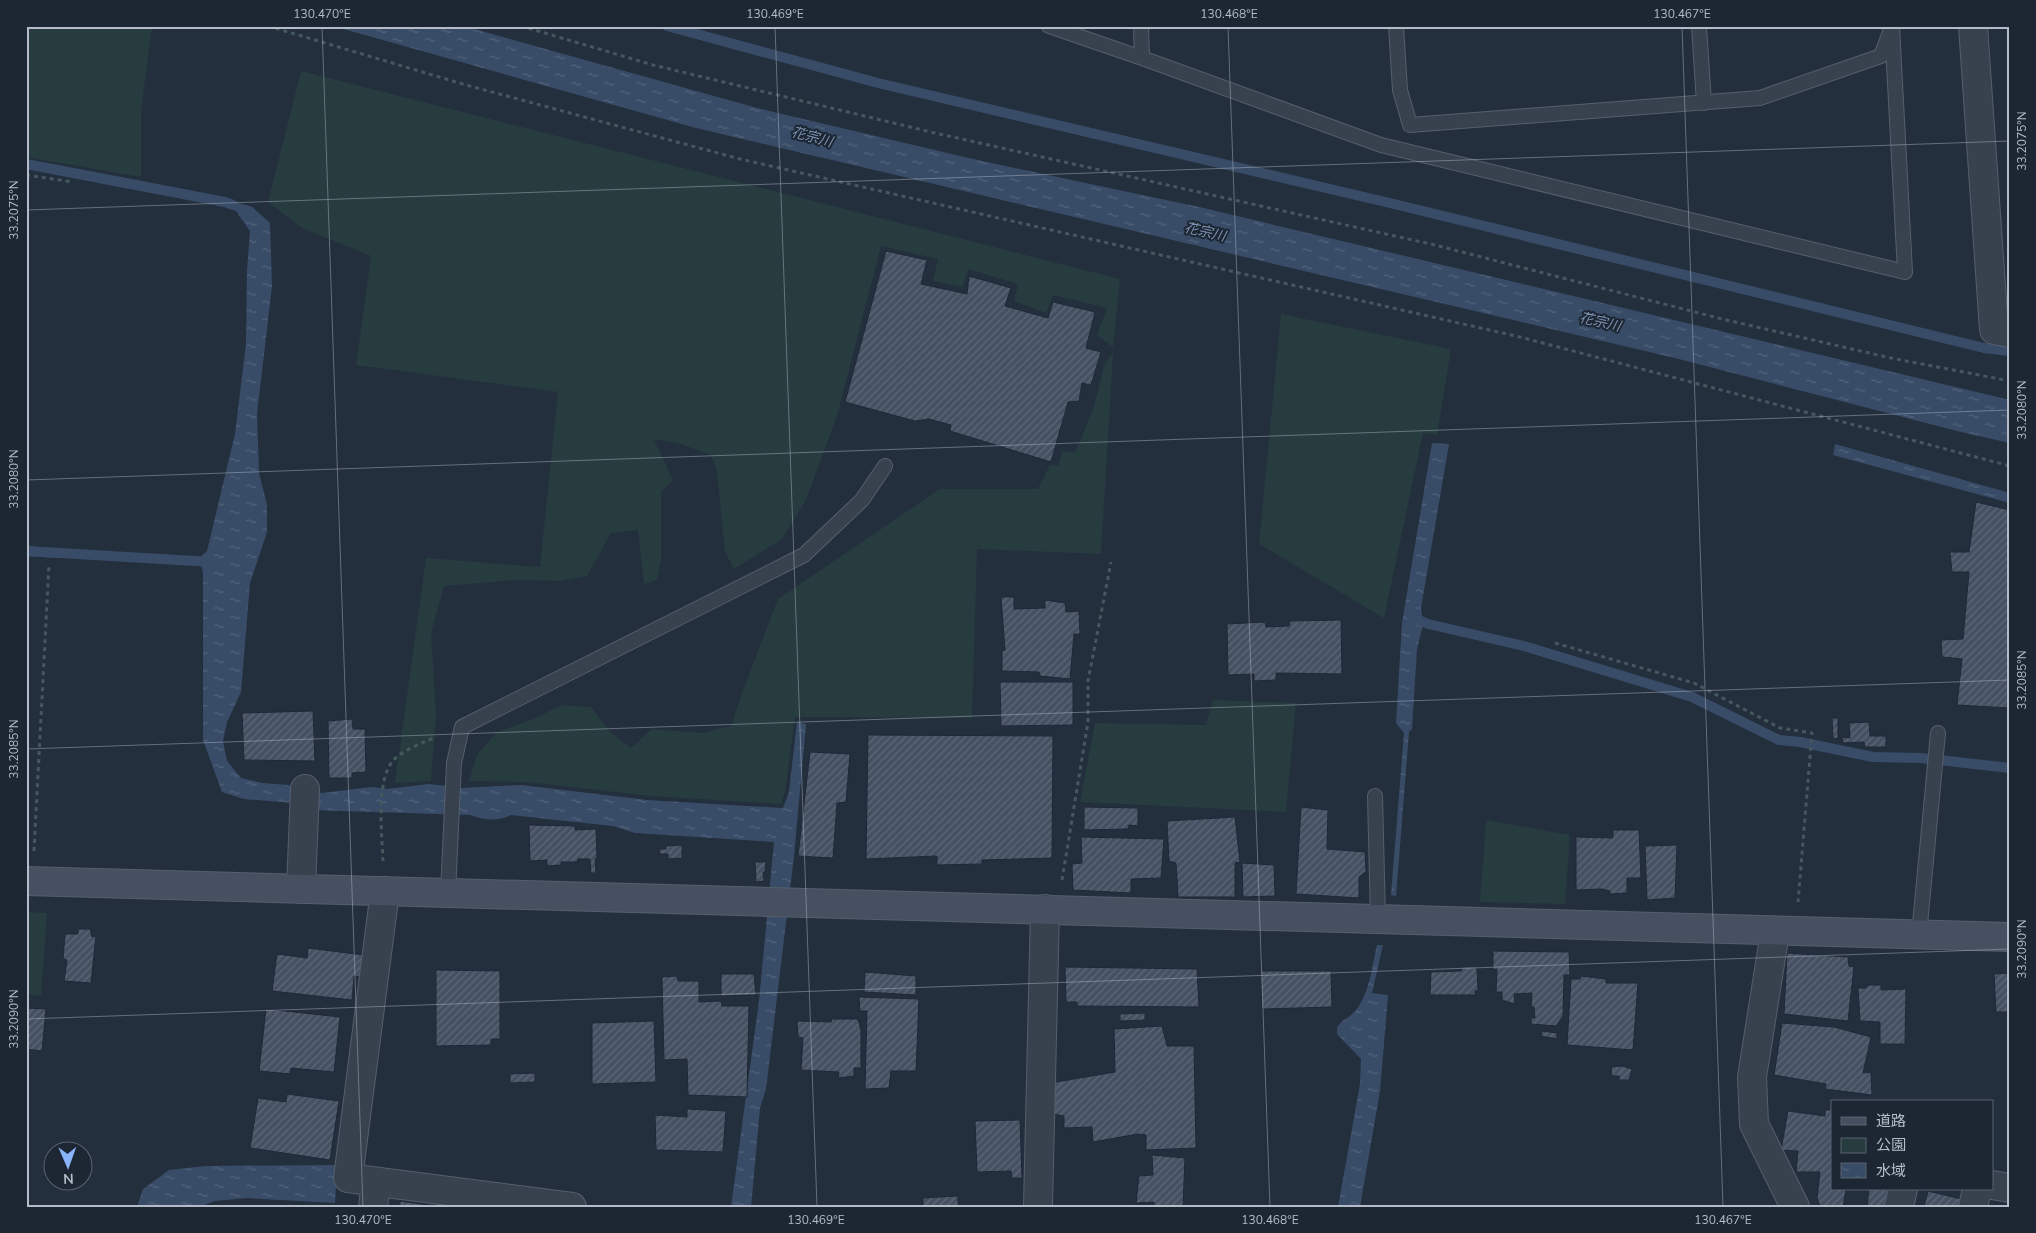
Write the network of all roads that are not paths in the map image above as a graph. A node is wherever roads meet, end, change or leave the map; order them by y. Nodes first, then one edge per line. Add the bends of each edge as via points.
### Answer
1 (1048, 26) edge
2 (1141, 26) edge
3 (1396, 26) edge
4 (1699, 26) edge
5 (1973, 26) edge
6 (1142, 58) junction
7 (1704, 103) junction
8 (2010, 333) edge
9 (885, 466) dead end
10 (1938, 733) dead end
11 (305, 789) dead end
12 (1375, 796) dead end
13 (29, 881) edge
14 (301, 889) junction
15 (385, 891) junction
16 (448, 893) junction
17 (1051, 909) junction
18 (1378, 919) junction
19 (1785, 932) junction
20 (1919, 935) junction
21 (2010, 937) edge
22 (1994, 1185) edge
23 (2010, 1188) edge
24 (1903, 1190) edge
25 (1977, 1190) edge
26 (374, 1194) edge
27 (532, 1204) edge
28 (572, 1207) edge
29 (1038, 1207) edge
30 (1794, 1207) edge
31 (1899, 1207) edge
32 (1973, 1207) edge

1 - 6 lane
2 - 6 lane
3 - 7 lane via 1400,90 1410,125
4 - 7 lane
5 - 8 street via 1994,330
6 - 7 lane via 1381,145 1905,272 1892,26 1881,56 1760,98
9 - 16 lane via 862,500 804,555 462,727 454,763
10 - 20 lane
11 - 14 street
12 - 18 lane
13 - 14 street
14 - 15 street
15 - 16 street
15 - 26 street via 348,1178
16 - 17 street
17 - 18 street
17 - 29 street
18 - 19 street
19 - 20 street
19 - 30 street via 1752,1078 1754,1124
20 - 21 street
22 - 23 street
24 - 31 street
25 - 32 street
26 - 27 street
27 - 28 street

